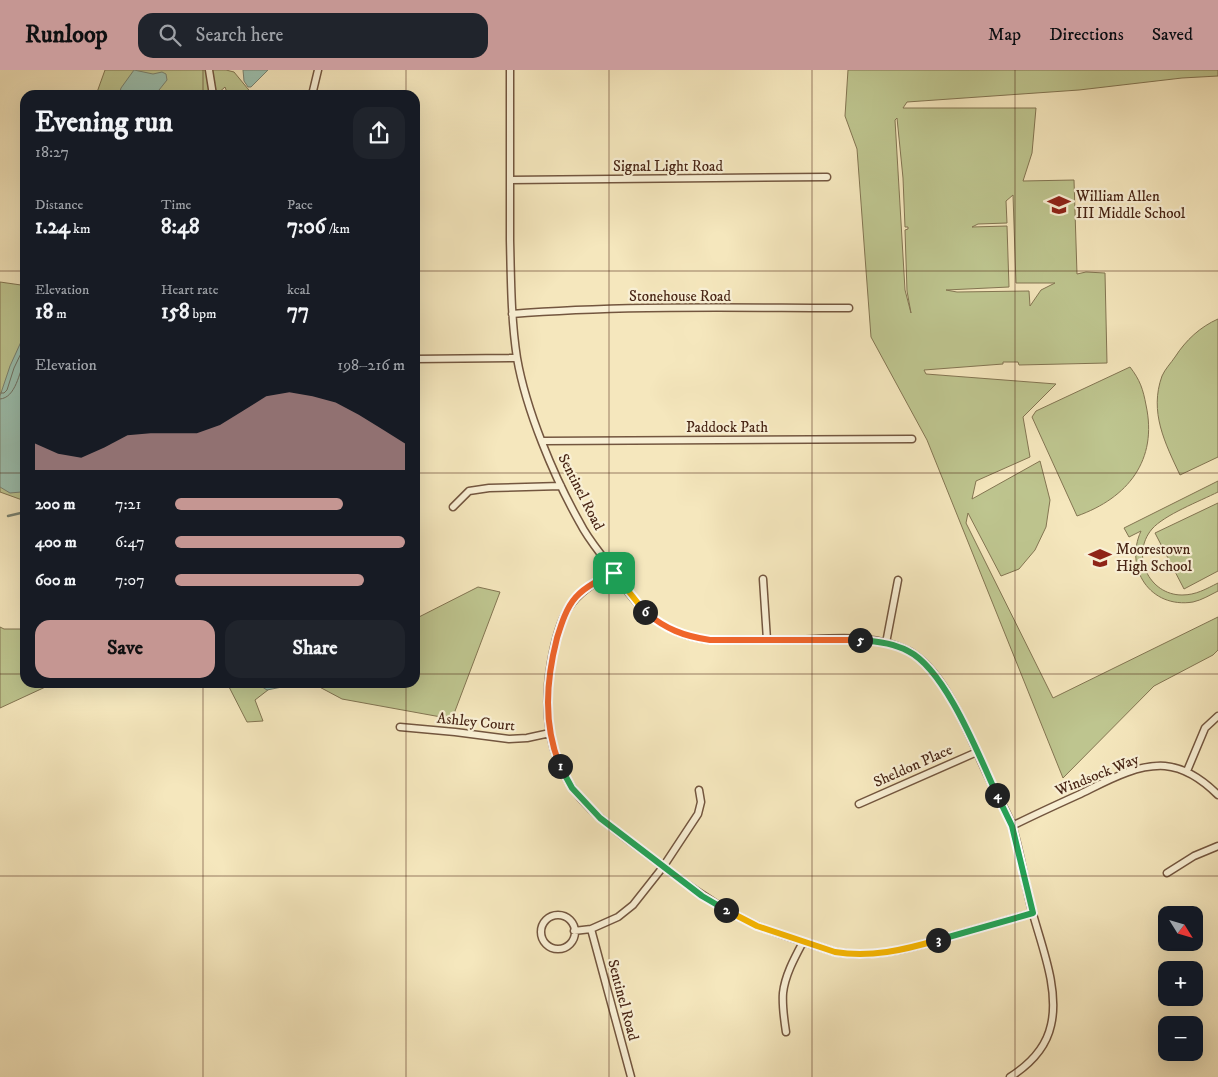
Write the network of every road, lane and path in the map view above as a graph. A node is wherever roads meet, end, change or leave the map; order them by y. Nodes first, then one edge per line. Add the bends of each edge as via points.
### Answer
1 (209, 70) edge
2 (318, 70) edge
3 (510, 70) edge
4 (212, 90) edge
5 (313, 90) edge
6 (827, 178) dead end
7 (510, 180) junction
8 (849, 308) dead end
9 (512, 314) junction
10 (518, 358) junction
11 (420, 359) edge
12 (912, 439) dead end
13 (543, 441) junction
14 (561, 486) junction
15 (453, 507) dead end
16 (614, 573) junction
17 (763, 579) dead end
18 (898, 580) dead end
19 (767, 640) junction
20 (886, 643) junction
21 (1218, 716) edge
22 (400, 727) dead end
23 (550, 733) junction
24 (977, 752) junction
25 (1187, 771) junction
26 (699, 790) dead end
27 (1218, 795) edge
28 (859, 804) dead end
29 (1012, 826) junction
30 (1218, 846) edge
31 (663, 867) junction
32 (1167, 872) dead end
33 (1033, 913) junction
34 (591, 929) junction
35 (574, 931) junction
36 (803, 942) junction
37 (786, 1032) dead end
38 (631, 1077) edge
39 (1010, 1077) edge

1 - 4 street
2 - 5 street
3 - 7 street, Sentinel Road
6 - 7 street, Signal Light Road
7 - 9 street, Sentinel Road
8 - 9 street, Stonehouse Road via 573,310
9 - 10 street, Sentinel Road
10 - 11 street
10 - 13 street, Sentinel Road via 525,394
12 - 13 street, Paddock Path
13 - 14 street, Sentinel Road
14 - 15 street via 489,488 469,492
14 - 16 street, Sentinel Road via 581,525
16 - 19 street, Sentinel Road via 643,611 671,630 710,640
16 - 23 street via 596,581 569,606 552,656 548,684
17 - 19 street
18 - 20 street
19 - 20 street, Sentinel Road via 845,639
20 - 24 street, Sentinel Road via 909,651 932,671 952,701
21 - 25 street via 1205,728
22 - 23 street, Ashley Court via 509,740
23 - 31 street via 560,764 581,799
24 - 28 street, Sheldon Place
24 - 29 street, Sentinel Road
25 - 27 street, Windsock Way
25 - 29 street, Windsock Way via 1166,766 1144,767
26 - 31 street via 698,814
29 - 33 street, Sentinel Road
30 - 32 street
31 - 34 street via 633,905 618,917
31 - 36 street via 723,909 757,926
33 - 36 street via 924,945 880,954 841,953
33 - 39 street, Sentinel Road via 1053,1000 1051,1024 1037,1054
34 - 35 street
34 - 38 street, Sentinel Road
35 - 35 street via 566,918 556,916 543,924 541,934 545,944 559,949 568,945
36 - 37 street via 783,992

